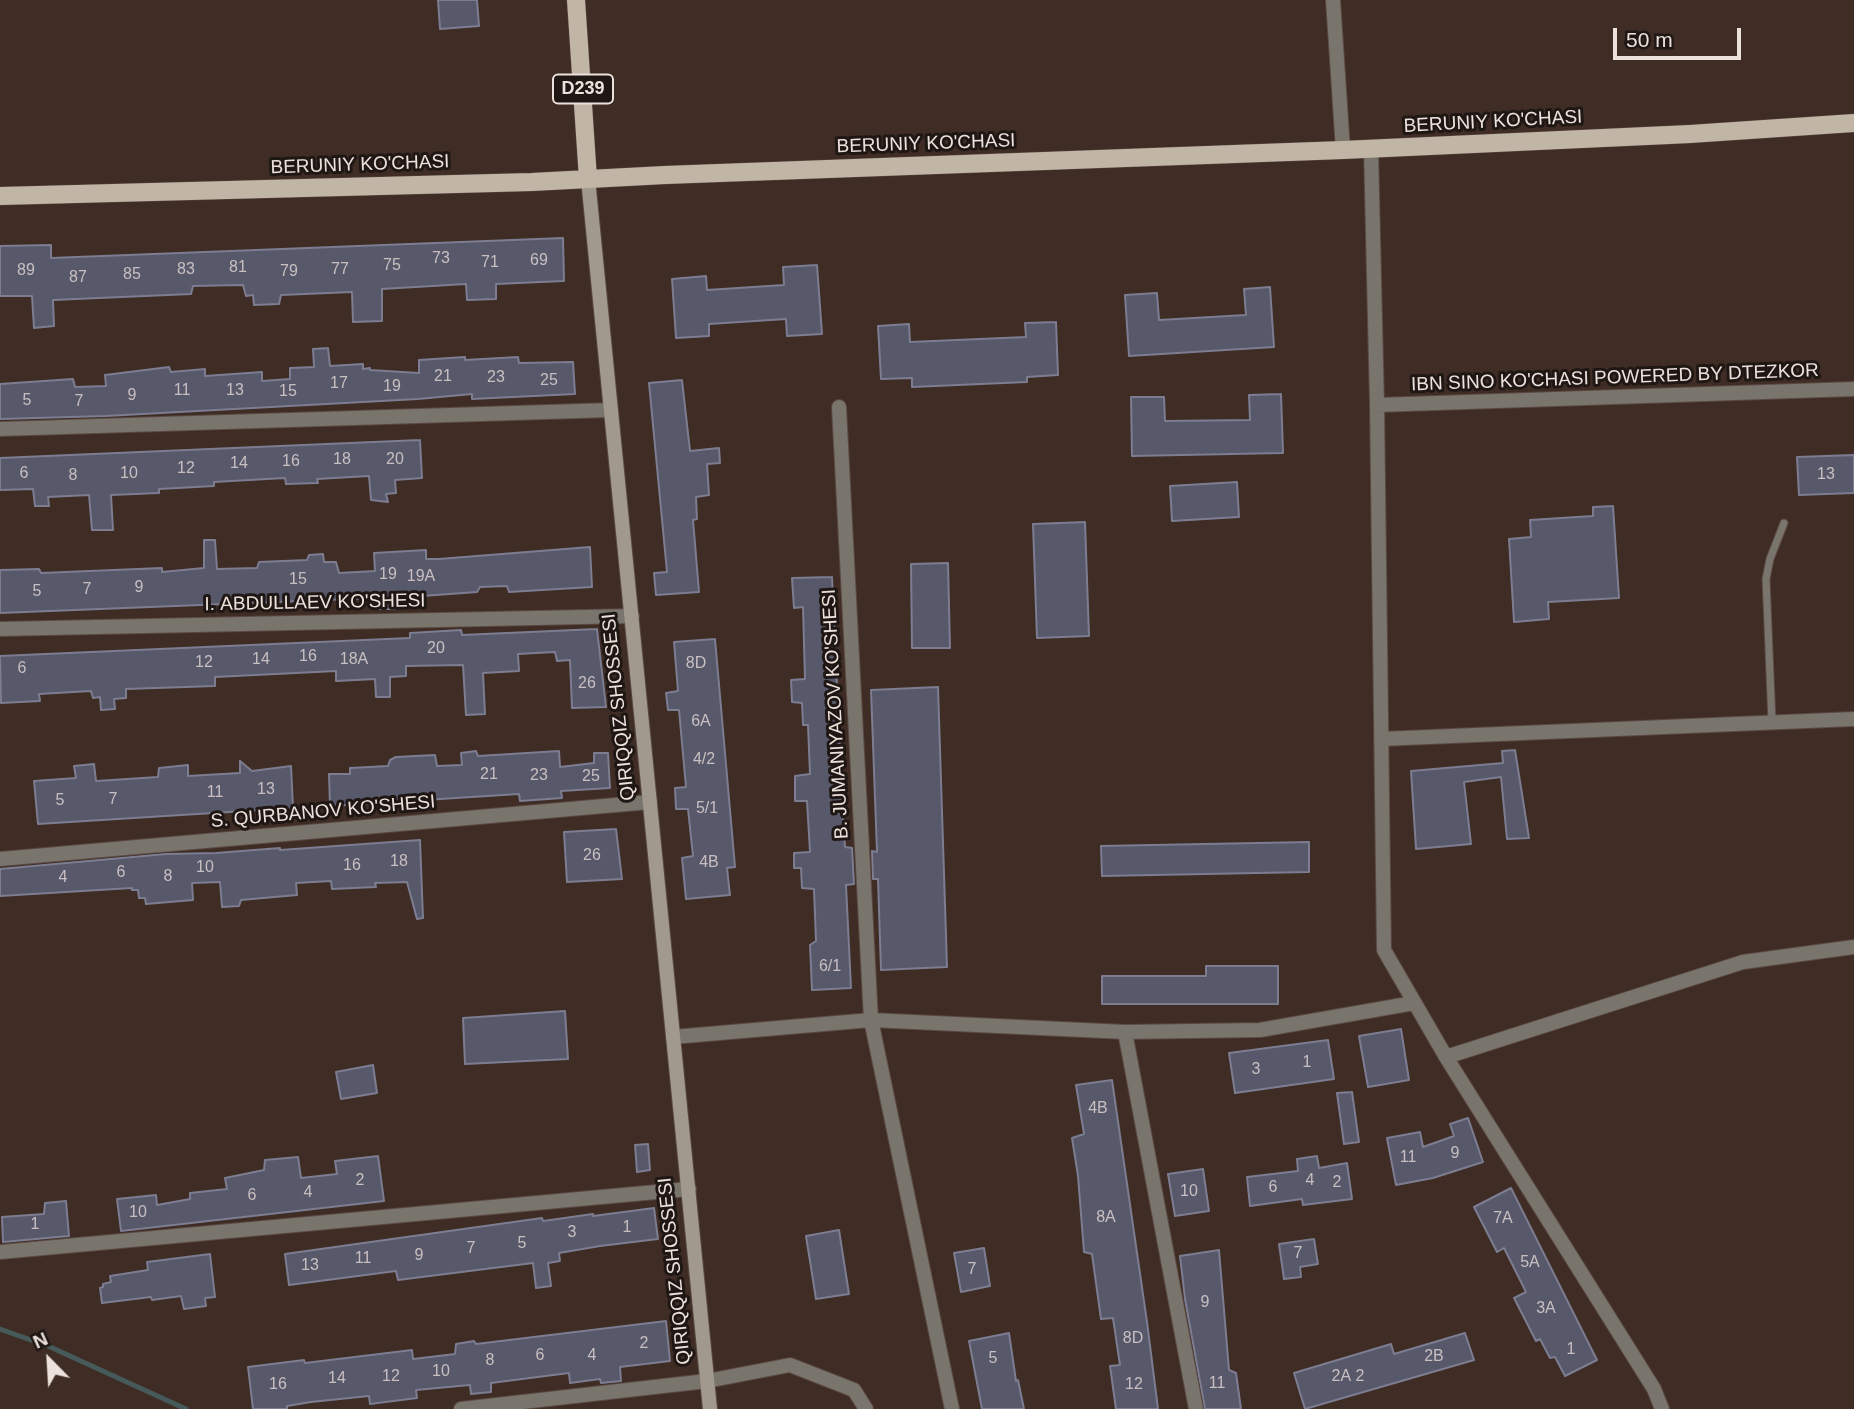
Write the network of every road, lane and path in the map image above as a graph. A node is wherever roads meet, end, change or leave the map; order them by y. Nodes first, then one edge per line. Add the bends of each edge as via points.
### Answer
1 (576, 0) edge
2 (1333, 0) edge
3 (1854, 123) edge
4 (1371, 149) junction
5 (1343, 150) junction
6 (588, 179) junction
7 (0, 196) edge
8 (1854, 389) edge
9 (1377, 405) junction
10 (839, 407) dead end
11 (611, 411) junction
12 (0, 429) edge
13 (1784, 523) dead end
14 (632, 616) junction
15 (0, 629) edge
16 (1854, 719) edge
17 (1772, 722) junction
18 (1381, 739) junction
19 (650, 802) junction
20 (0, 859) edge
21 (1854, 947) edge
22 (1414, 1003) junction
23 (871, 1020) junction
24 (1125, 1032) junction
25 (673, 1037) junction
26 (1446, 1057) junction
27 (688, 1189) junction
28 (0, 1252) edge
29 (707, 1381) junction
30 (461, 1409) edge
31 (710, 1409) edge
32 (866, 1409) edge
33 (952, 1409) edge
34 (1196, 1409) edge
35 (1662, 1409) edge

1 - 6 main road, QIRIQQIZ SHOSSESI / D239
2 - 5 street
3 - 4 main road, BERUNIY KO'CHASI
4 - 5 main road, BERUNIY KO'CHASI
4 - 9 street
5 - 6 main road, BERUNIY KO'CHASI
6 - 7 main road, BERUNIY KO'CHASI
6 - 11 main road, QIRIQQIZ SHOSSESI
8 - 9 street, IBN SINO KO'CHASI POWERED BY DTEZKOR
9 - 18 street
10 - 23 street, B. JUMANIYAZOV KO'SHESI
11 - 12 street
11 - 14 main road, QIRIQQIZ SHOSSESI
13 - 17 lane via 1766,579
14 - 15 street, I. ABDULLAEV KO'SHESI
14 - 19 main road, QIRIQQIZ SHOSSESI
16 - 17 street
17 - 18 street
18 - 22 street via 1384,950
19 - 20 street, S. QURBANOV KO'SHESI
19 - 25 main road, QIRIQQIZ SHOSSESI
21 - 26 street via 1743,962
22 - 24 street via 1260,1030
22 - 26 street
23 - 24 street
23 - 25 street
23 - 33 street, B. JUMANIYAZOV KO'SHESI
24 - 34 street
25 - 27 main road, QIRIQQIZ SHOSSESI
26 - 35 street via 1654,1389
27 - 28 street
27 - 29 main road, QIRIQQIZ SHOSSESI
29 - 30 street
29 - 31 main road, QIRIQQIZ SHOSSESI
29 - 32 street via 790,1365 854,1390

